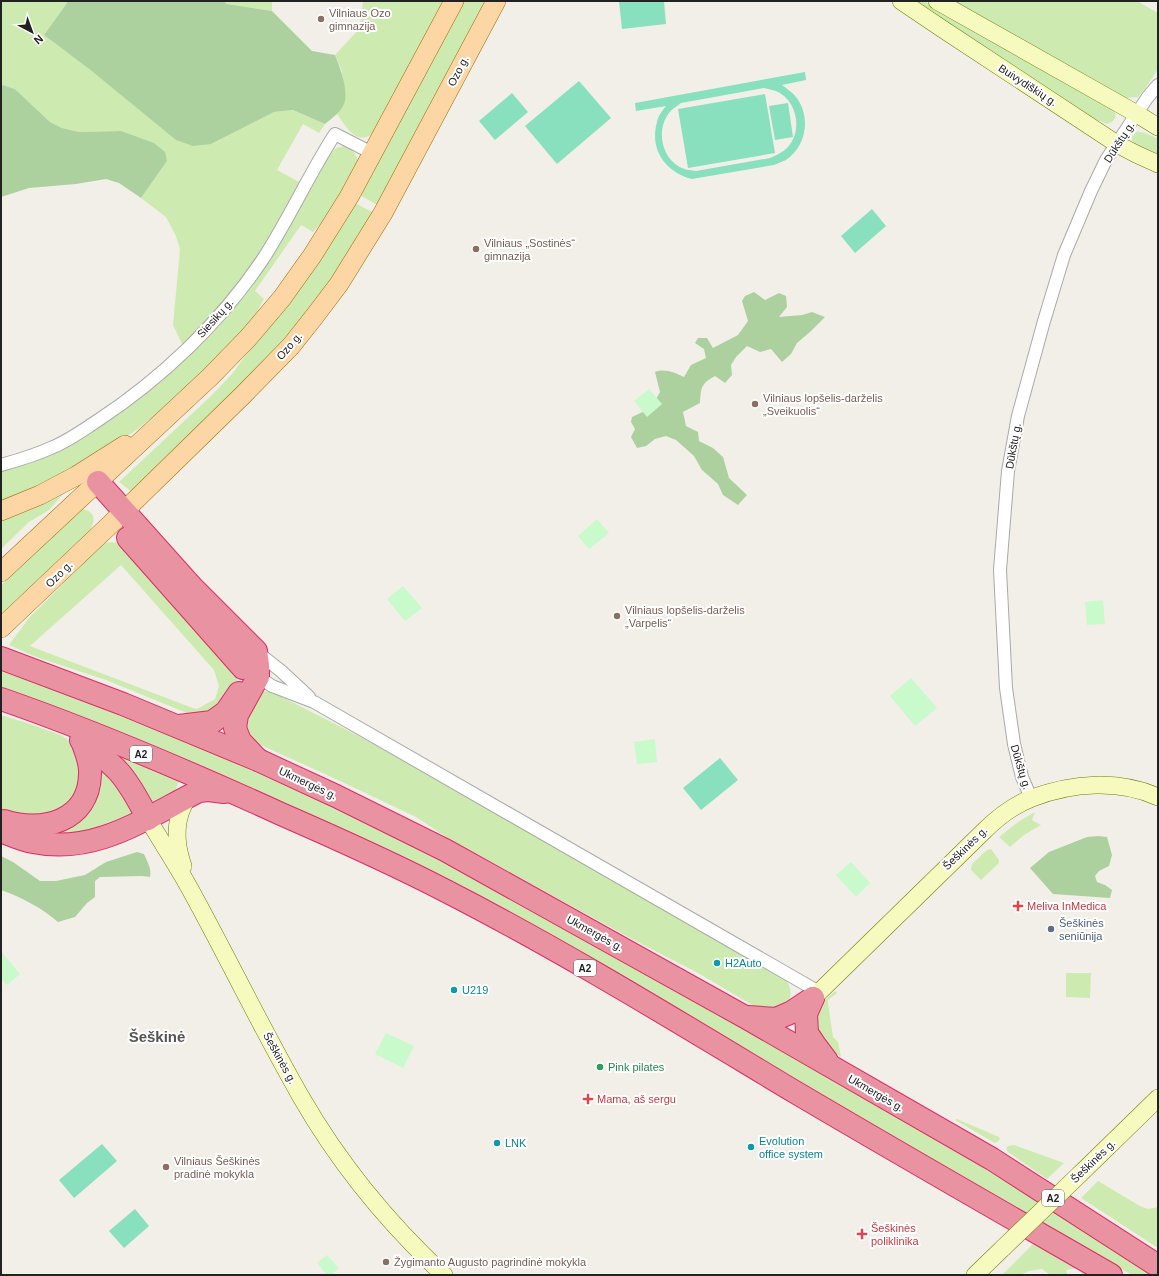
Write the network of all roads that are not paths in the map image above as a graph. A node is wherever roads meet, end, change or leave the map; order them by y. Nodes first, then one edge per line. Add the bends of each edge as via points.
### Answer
1 (454, 1) edge
2 (496, 1) edge
3 (901, 1) edge
4 (937, 1) edge
5 (1158, 85) edge
6 (1137, 114) junction
7 (1158, 127) edge
8 (1117, 144) junction
9 (372, 153) junction
10 (1158, 164) edge
11 (159, 425) junction
12 (1, 465) edge
13 (93, 487) junction
14 (1, 511) edge
15 (119, 516) junction
16 (1, 572) edge
17 (1, 628) edge
18 (1, 658) edge
19 (252, 665) junction
20 (1, 699) edge
21 (314, 702) junction
22 (46, 715) junction
23 (178, 726) junction
24 (82, 741) junction
25 (258, 760) junction
26 (236, 794) junction
27 (188, 797) junction
28 (1158, 797) edge
29 (1031, 798) junction
30 (148, 819) junction
31 (1, 820) edge
32 (1, 832) edge
33 (190, 889) junction
34 (816, 995) junction
35 (745, 1017) junction
36 (831, 1067) junction
37 (1158, 1098) edge
38 (1158, 1266) edge
39 (444, 1275) edge
40 (975, 1275) edge
41 (1111, 1275) edge

1 - 9 main road
2 - 15 main road, Ozo g. via 382,213 339,284 291,346
3 - 8 street, Buivydiškių g.
4 - 6 street
5 - 6 street, Dūkštų g.
6 - 7 street
6 - 8 street, Dūkštų g.
8 - 10 street, Buivydiškių g.
8 - 29 street, Dūkštų g. via 1091,191 1064,255 1018,416 1008,471 1000,570 1006,688 1014,744 1022,777
9 - 11 main road via 349,197 282,298 248,338
9 - 12 street, Siesikų g. via 335,134 262,260 218,316 180,355 130,398 80,432 54,447
11 - 13 main road
11 - 14 main road via 76,476
13 - 15 highway
13 - 16 main road
15 - 17 main road, Ozo g.
15 - 19 highway
18 - 23 highway, Ukmergės g. / A2
19 - 21 street via 272,686
19 - 21 street via 281,671
19 - 23 highway via 243,680 238,696 226,712 212,722
19 - 25 highway via 236,715 235,728 240,741
20 - 22 highway, A2
21 - 34 street
22 - 24 highway
22 - 26 highway, A2
23 - 25 highway, Ukmergės g. / A2
24 - 30 highway via 118,772
24 - 31 highway via 90,773 85,798 78,808 61,821 51,824 25,826
25 - 35 highway, Ukmergės g. / A2 via 445,850
26 - 27 highway via 208,790 199,791
26 - 41 highway, A2 via 446,890 526,934 914,1163
27 - 30 highway
27 - 33 street via 180,812 177,839 178,852
28 - 29 street, Šeškinės g. via 1130,788 1100,785 1063,789
29 - 34 street, Šeškinės g. via 991,824
30 - 32 highway via 107,837 71,845 32,842
30 - 33 street, Šeškinės g.
33 - 39 street, Šeškinės g. via 301,1098 338,1155 402,1235
34 - 35 highway via 792,1012 776,1019
34 - 36 highway via 806,1014 807,1032
35 - 36 highway, Ukmergės g. / A2
36 - 38 highway, Ukmergės g. / A2 via 992,1158
37 - 40 street, Šeškinės g., bridge

